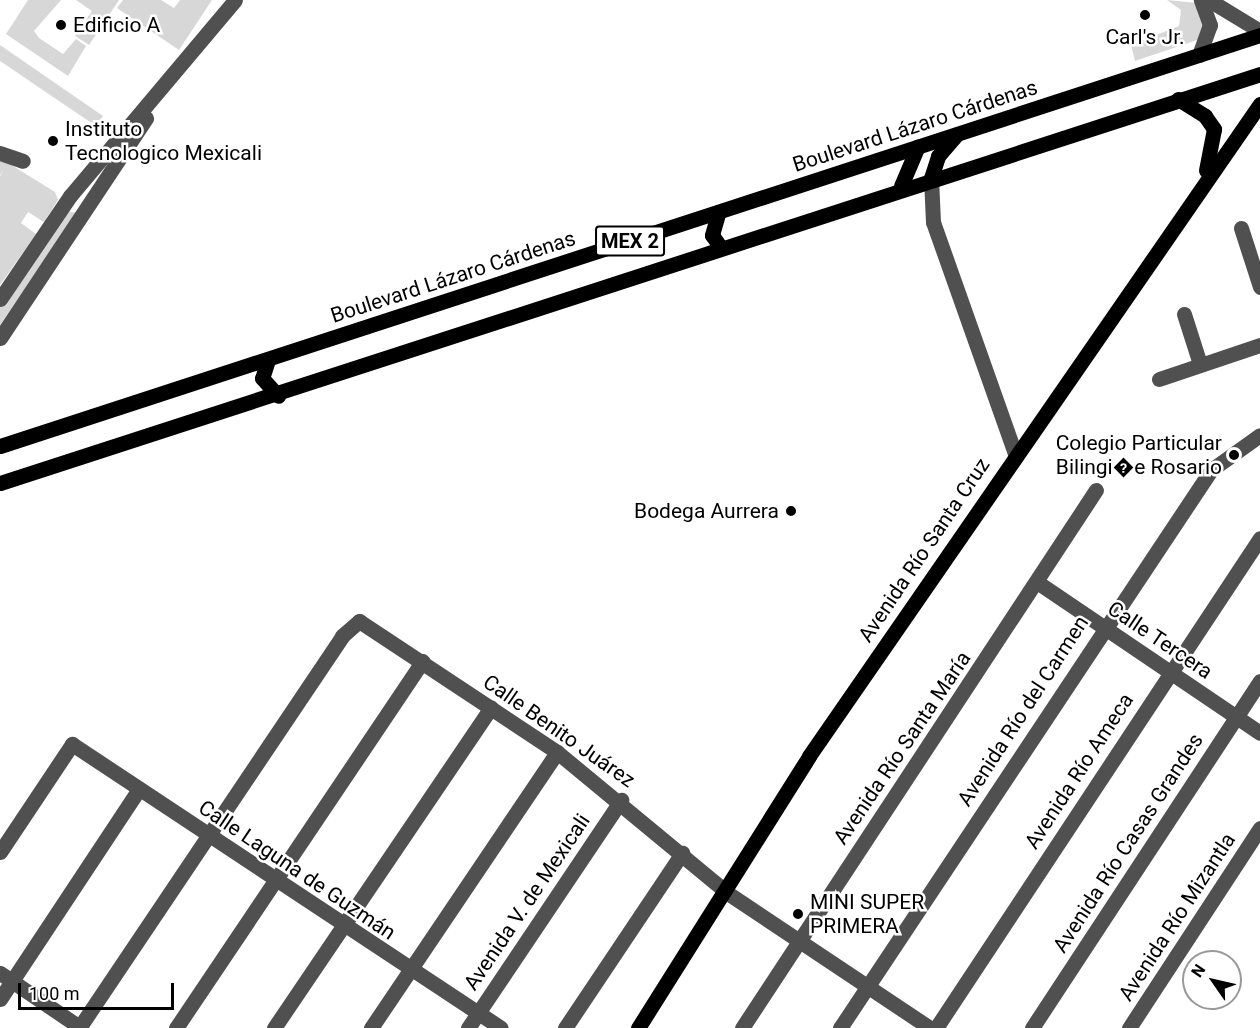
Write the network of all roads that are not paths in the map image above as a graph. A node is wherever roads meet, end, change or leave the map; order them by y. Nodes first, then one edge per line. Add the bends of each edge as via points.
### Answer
1 (234, 0) edge
2 (1201, 0) edge
3 (1209, 0) edge
4 (1260, 33) edge
5 (1199, 55) junction
6 (1260, 74) edge
7 (169, 83) junction
8 (1178, 99) junction
9 (1260, 104) edge
10 (957, 134) junction
11 (918, 146) junction
12 (0, 153) edge
13 (23, 161) dead end
14 (931, 178) junction
15 (901, 186) junction
16 (1195, 196) junction
17 (64, 204) junction
18 (718, 214) junction
19 (82, 216) junction
20 (1241, 228) dead end
21 (721, 248) junction
22 (1260, 287) edge
23 (0, 299) edge
24 (1184, 314) dead end
25 (0, 338) edge
26 (1260, 345) edge
27 (268, 360) junction
28 (1200, 364) junction
29 (1159, 379) dead end
30 (278, 396) junction
31 (1260, 435) edge
32 (0, 446) edge
33 (1015, 453) junction
34 (0, 483) edge
35 (1096, 490) dead end
36 (1260, 538) edge
37 (1037, 582) junction
38 (1103, 627) junction
39 (423, 661) junction
40 (1169, 672) junction
41 (1260, 681) edge
42 (491, 707) junction
43 (1236, 717) junction
44 (1260, 733) edge
45 (557, 752) junction
46 (139, 789) junction
47 (621, 800) junction
48 (1260, 828) edge
49 (210, 836) junction
50 (0, 852) edge
51 (682, 853) junction
52 (276, 880) junction
53 (726, 892) junction
54 (343, 926) junction
55 (799, 941) junction
56 (410, 970) junction
57 (6, 977) edge
58 (867, 986) junction
59 (0, 999) edge
60 (472, 1022) edge
61 (80, 1028) edge
62 (176, 1028) edge
63 (274, 1028) edge
64 (371, 1028) edge
65 (501, 1028) edge
66 (565, 1028) edge
67 (638, 1028) edge
68 (742, 1028) edge
69 (840, 1028) edge
70 (930, 1028) edge
71 (936, 1028) edge
72 (1032, 1028) edge
73 (1129, 1028) edge

1 - 7 street
2 - 5 street via 1210,25
3 - 4 street
4 - 5 main road, Boulevard Lázaro Cárdenas / MEX 2
5 - 10 main road, Boulevard Lázaro Cárdenas / MEX 2
6 - 8 main road, MEX 2
7 - 17 street
7 - 19 street
8 - 14 main road, MEX 2
8 - 16 main road via 1205,116 1216,138
9 - 16 main road, Avenida Río Santa Cruz
10 - 11 main road, Boulevard Lázaro Cárdenas / MEX 2
10 - 14 main road via 938,156
11 - 15 main road
11 - 18 main road, Boulevard Lázaro Cárdenas / MEX 2
12 - 13 street
14 - 15 main road, MEX 2
14 - 33 street via 933,222
15 - 21 main road, MEX 2
16 - 33 main road, Avenida Río Santa Cruz
17 - 19 street via 75,205
17 - 23 street
18 - 21 main road via 712,235
18 - 27 main road, Boulevard Lázaro Cárdenas / MEX 2
19 - 25 street
20 - 22 street
21 - 30 main road, MEX 2
24 - 28 street
26 - 28 street
27 - 30 main road via 262,378
27 - 32 main road, Boulevard Lázaro Cárdenas / MEX 2
28 - 29 street
30 - 34 main road, MEX 2
31 - 38 street, Avenida Río del Carmen via 1211,470
33 - 53 main road, Avenida Río Santa Cruz via 809,756
35 - 37 street, Avenida Río Santa María
36 - 40 street, Avenida Río Ameca
37 - 38 street, Calle Tercera
37 - 55 street, Avenida Río Santa María
38 - 40 street, Calle Tercera
38 - 58 street, Avenida Río del Carmen
39 - 42 street, Calle Benito Juárez
39 - 49 street, Calle Benito Juárez via 356,621
39 - 52 street
40 - 43 street, Calle Tercera
40 - 71 street, Avenida Río Ameca
41 - 43 street, Avenida Río Casas Grandes
42 - 45 street, Calle Benito Juárez
42 - 54 street
43 - 44 street, Calle Tercera
43 - 72 street, Avenida Río Casas Grandes
45 - 47 street, Calle Benito Juárez
45 - 56 street
46 - 49 street, Calle Laguna de Guzmán
46 - 50 street, Calle Laguna de Guzmán via 72,744
46 - 57 street
47 - 51 street, Calle Benito Juárez
47 - 60 street, Avenida V. de Mexicali
48 - 73 street, Avenida Río Mizantla
49 - 52 street, Calle Laguna de Guzmán
49 - 61 street
51 - 53 street, Calle Benito Juárez
51 - 66 street
52 - 54 street, Calle Laguna de Guzmán
52 - 62 street
53 - 55 street, Calle Benito Juárez
53 - 67 main road, Avenida Río Santa Cruz
54 - 56 street, Calle Laguna de Guzmán
54 - 63 street
55 - 58 street, Calle Benito Juárez
55 - 68 street, Avenida Río Santa María
56 - 60 street, Calle Laguna de Guzmán
56 - 64 street
57 - 59 street
57 - 61 street
58 - 69 street, Avenida Río del Carmen
58 - 70 street, Calle Benito Juárez
60 - 65 street, Calle Laguna de Guzmán

